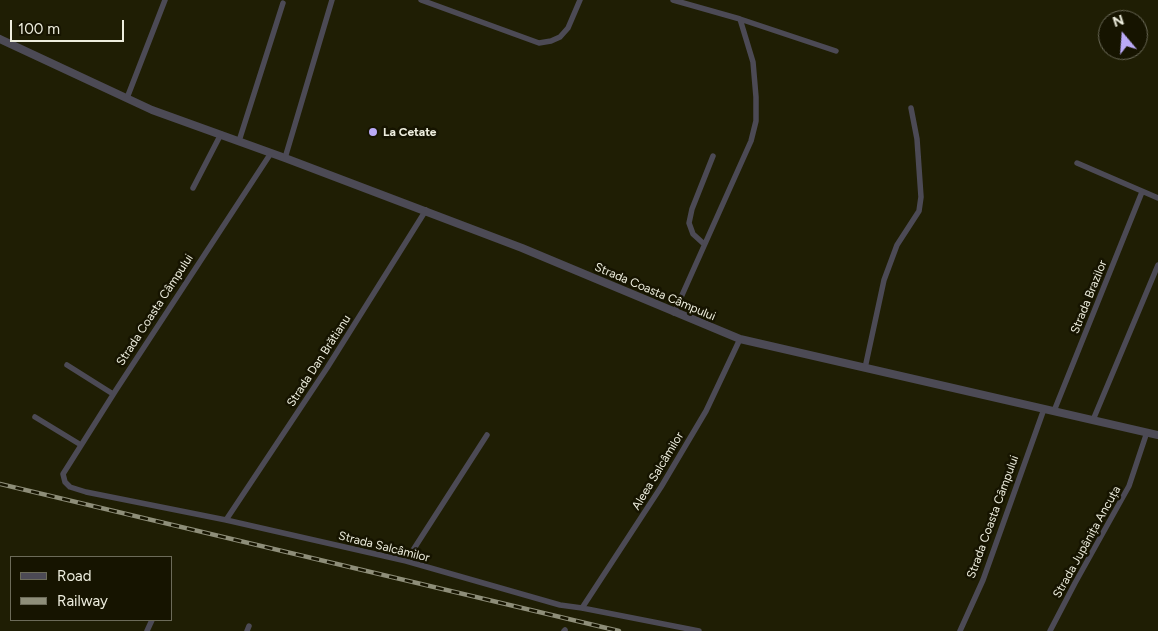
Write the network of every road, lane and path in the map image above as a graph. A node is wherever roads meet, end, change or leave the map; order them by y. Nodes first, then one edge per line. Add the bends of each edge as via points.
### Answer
1 (165, 0) edge
2 (332, 0) edge
3 (420, 0) edge
4 (580, 0) edge
5 (673, 0) edge
6 (283, 3) dead end
7 (740, 19) junction
8 (0, 39) edge
9 (836, 51) dead end
10 (127, 98) junction
11 (911, 108) dead end
12 (221, 134) junction
13 (239, 141) junction
14 (271, 153) junction
15 (713, 156) dead end
16 (286, 158) junction
17 (1078, 163) dead end
18 (192, 188) dead end
19 (1142, 192) junction
20 (1158, 198) edge
21 (426, 210) junction
22 (704, 244) junction
23 (1158, 265) edge
24 (674, 313) junction
25 (740, 339) junction
26 (67, 365) dead end
27 (865, 368) junction
28 (113, 394) junction
29 (1044, 408) junction
30 (1054, 411) junction
31 (35, 417) dead end
32 (1094, 420) junction
33 (1147, 432) junction
34 (487, 435) dead end
35 (1158, 435) edge
36 (81, 445) junction
37 (65, 482) joint
38 (226, 520) junction
39 (406, 561) junction
40 (582, 608) junction
41 (699, 631) edge
42 (960, 631) edge
43 (1050, 631) edge

1 - 10 street
2 - 16 street
3 - 4 street via 539,43 560,37 568,28
5 - 7 street
6 - 13 street
7 - 9 street
7 - 22 street via 753,62 756,121 751,140
8 - 10 street, Strada Coasta Câmpului
10 - 12 street, Strada Coasta Câmpului
11 - 27 street via 917,139 919,211 897,245 884,280
12 - 13 street, Strada Coasta Câmpului
12 - 18 street
13 - 14 street, Strada Coasta Câmpului
14 - 16 street, Strada Coasta Câmpului
14 - 28 street, Strada Coasta Câmpului
15 - 22 street via 689,223 693,234
16 - 21 street, Strada Coasta Câmpului
17 - 19 street
19 - 20 street
19 - 30 street, Strada Brazilor
21 - 24 street, Strada Coasta Câmpului via 541,255
21 - 38 street, Strada Dan Brătianu
22 - 24 street
23 - 32 street
24 - 25 street, Strada Coasta Câmpului
25 - 27 street, Strada Coasta Câmpului
25 - 40 street, Aleea Salcâmilor via 706,411
26 - 28 street
27 - 29 street, Strada Coasta Câmpului
28 - 36 street, Strada Coasta Câmpului
29 - 30 street, Strada Coasta Câmpului
29 - 42 street, Strada Coasta Câmpului via 983,580
30 - 32 street, Strada Coasta Câmpului
31 - 36 street
32 - 33 street, Strada Coasta Câmpului
33 - 35 street, Strada Coasta Câmpului
33 - 43 street, Strada Jupânița Ancuța via 1125,494
34 - 39 street
36 - 37 street, Strada Coasta Câmpului via 63,474
37 - 38 street, Strada Salcâmilor via 86,492
38 - 39 street, Strada Salcâmilor
39 - 40 street, Strada Salcâmilor via 560,605
40 - 41 street, Strada Salcâmilor

